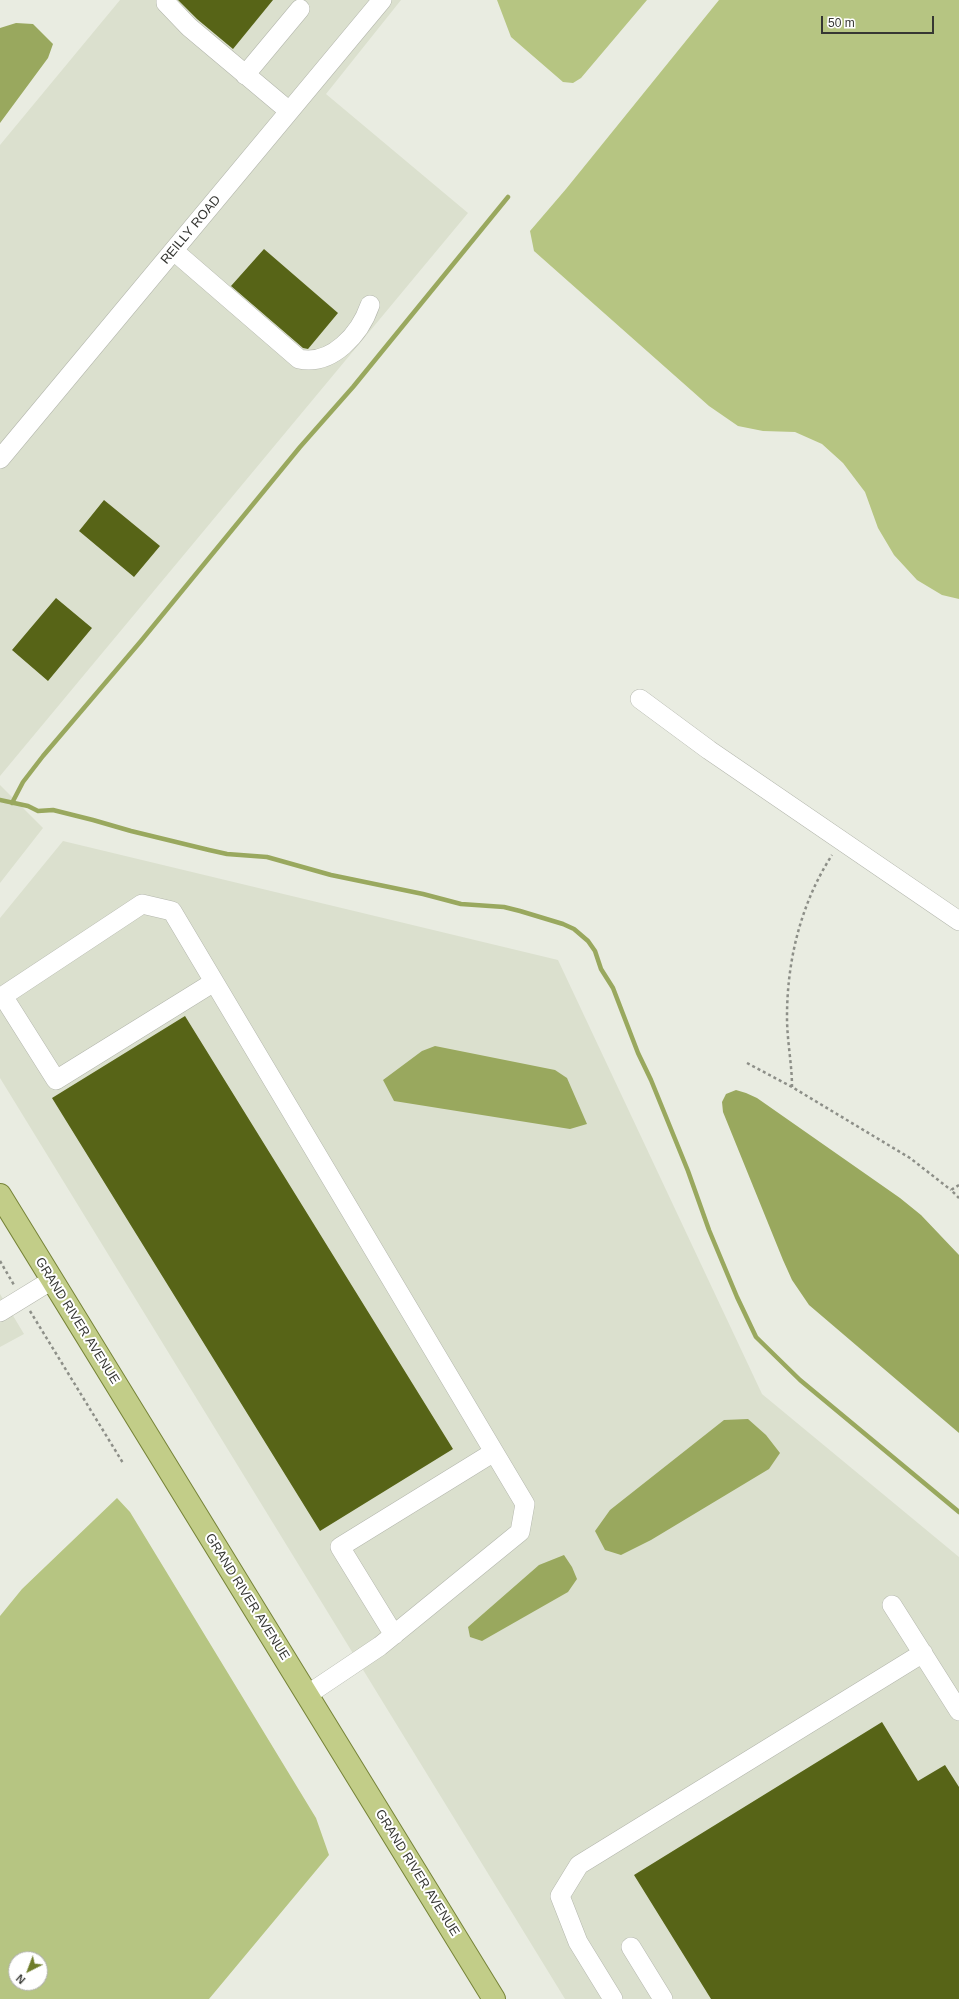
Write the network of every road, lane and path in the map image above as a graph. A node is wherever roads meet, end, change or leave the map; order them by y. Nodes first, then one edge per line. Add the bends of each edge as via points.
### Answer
1 (166, 0) edge
2 (382, 0) edge
3 (300, 9) dead end
4 (245, 75) junction
5 (289, 111) junction
6 (174, 250) junction
7 (370, 305) dead end
8 (0, 459) edge
9 (640, 699) dead end
10 (841, 840) junction
11 (959, 920) edge
12 (214, 982) junction
13 (2, 997) edge
14 (747, 1063) dead end
15 (792, 1087) junction
16 (959, 1185) edge
17 (951, 1190) junction
18 (0, 1195) edge
19 (959, 1198) edge
20 (0, 1261) edge
21 (52, 1280) junction
22 (22, 1298) junction
23 (0, 1312) edge
24 (494, 1452) junction
25 (123, 1463) dead end
26 (892, 1605) dead end
27 (394, 1635) junction
28 (923, 1653) junction
29 (307, 1695) junction
30 (959, 1712) edge
31 (631, 1947) dead end
32 (494, 1999) edge
33 (613, 1999) edge
34 (663, 1999) edge

1 - 4 lane via 189,27
2 - 5 lane, REILLY ROAD
3 - 4 lane
4 - 5 lane
5 - 6 lane, REILLY ROAD
6 - 7 lane via 299,359 310,362 325,358 335,351 351,338 364,321
6 - 8 lane, REILLY ROAD
9 - 10 lane via 709,750
10 - 11 lane
10 - 15 path via 813,888 793,949 787,1017
12 - 13 lane via 172,911 142,904
12 - 13 lane via 56,1080
12 - 24 lane
14 - 15 path
15 - 17 path via 910,1158
16 - 17 path
17 - 19 path
18 - 21 main road, GRAND RIVER AVENUE
20 - 22 path
21 - 22 lane
21 - 29 main road, GRAND RIVER AVENUE
22 - 23 lane
22 - 25 path
24 - 27 lane via 525,1504 520,1532
24 - 27 lane via 340,1547
26 - 28 lane
27 - 29 lane
28 - 30 lane
28 - 33 lane via 579,1866 560,1896 578,1942
29 - 32 main road, GRAND RIVER AVENUE
31 - 34 lane

